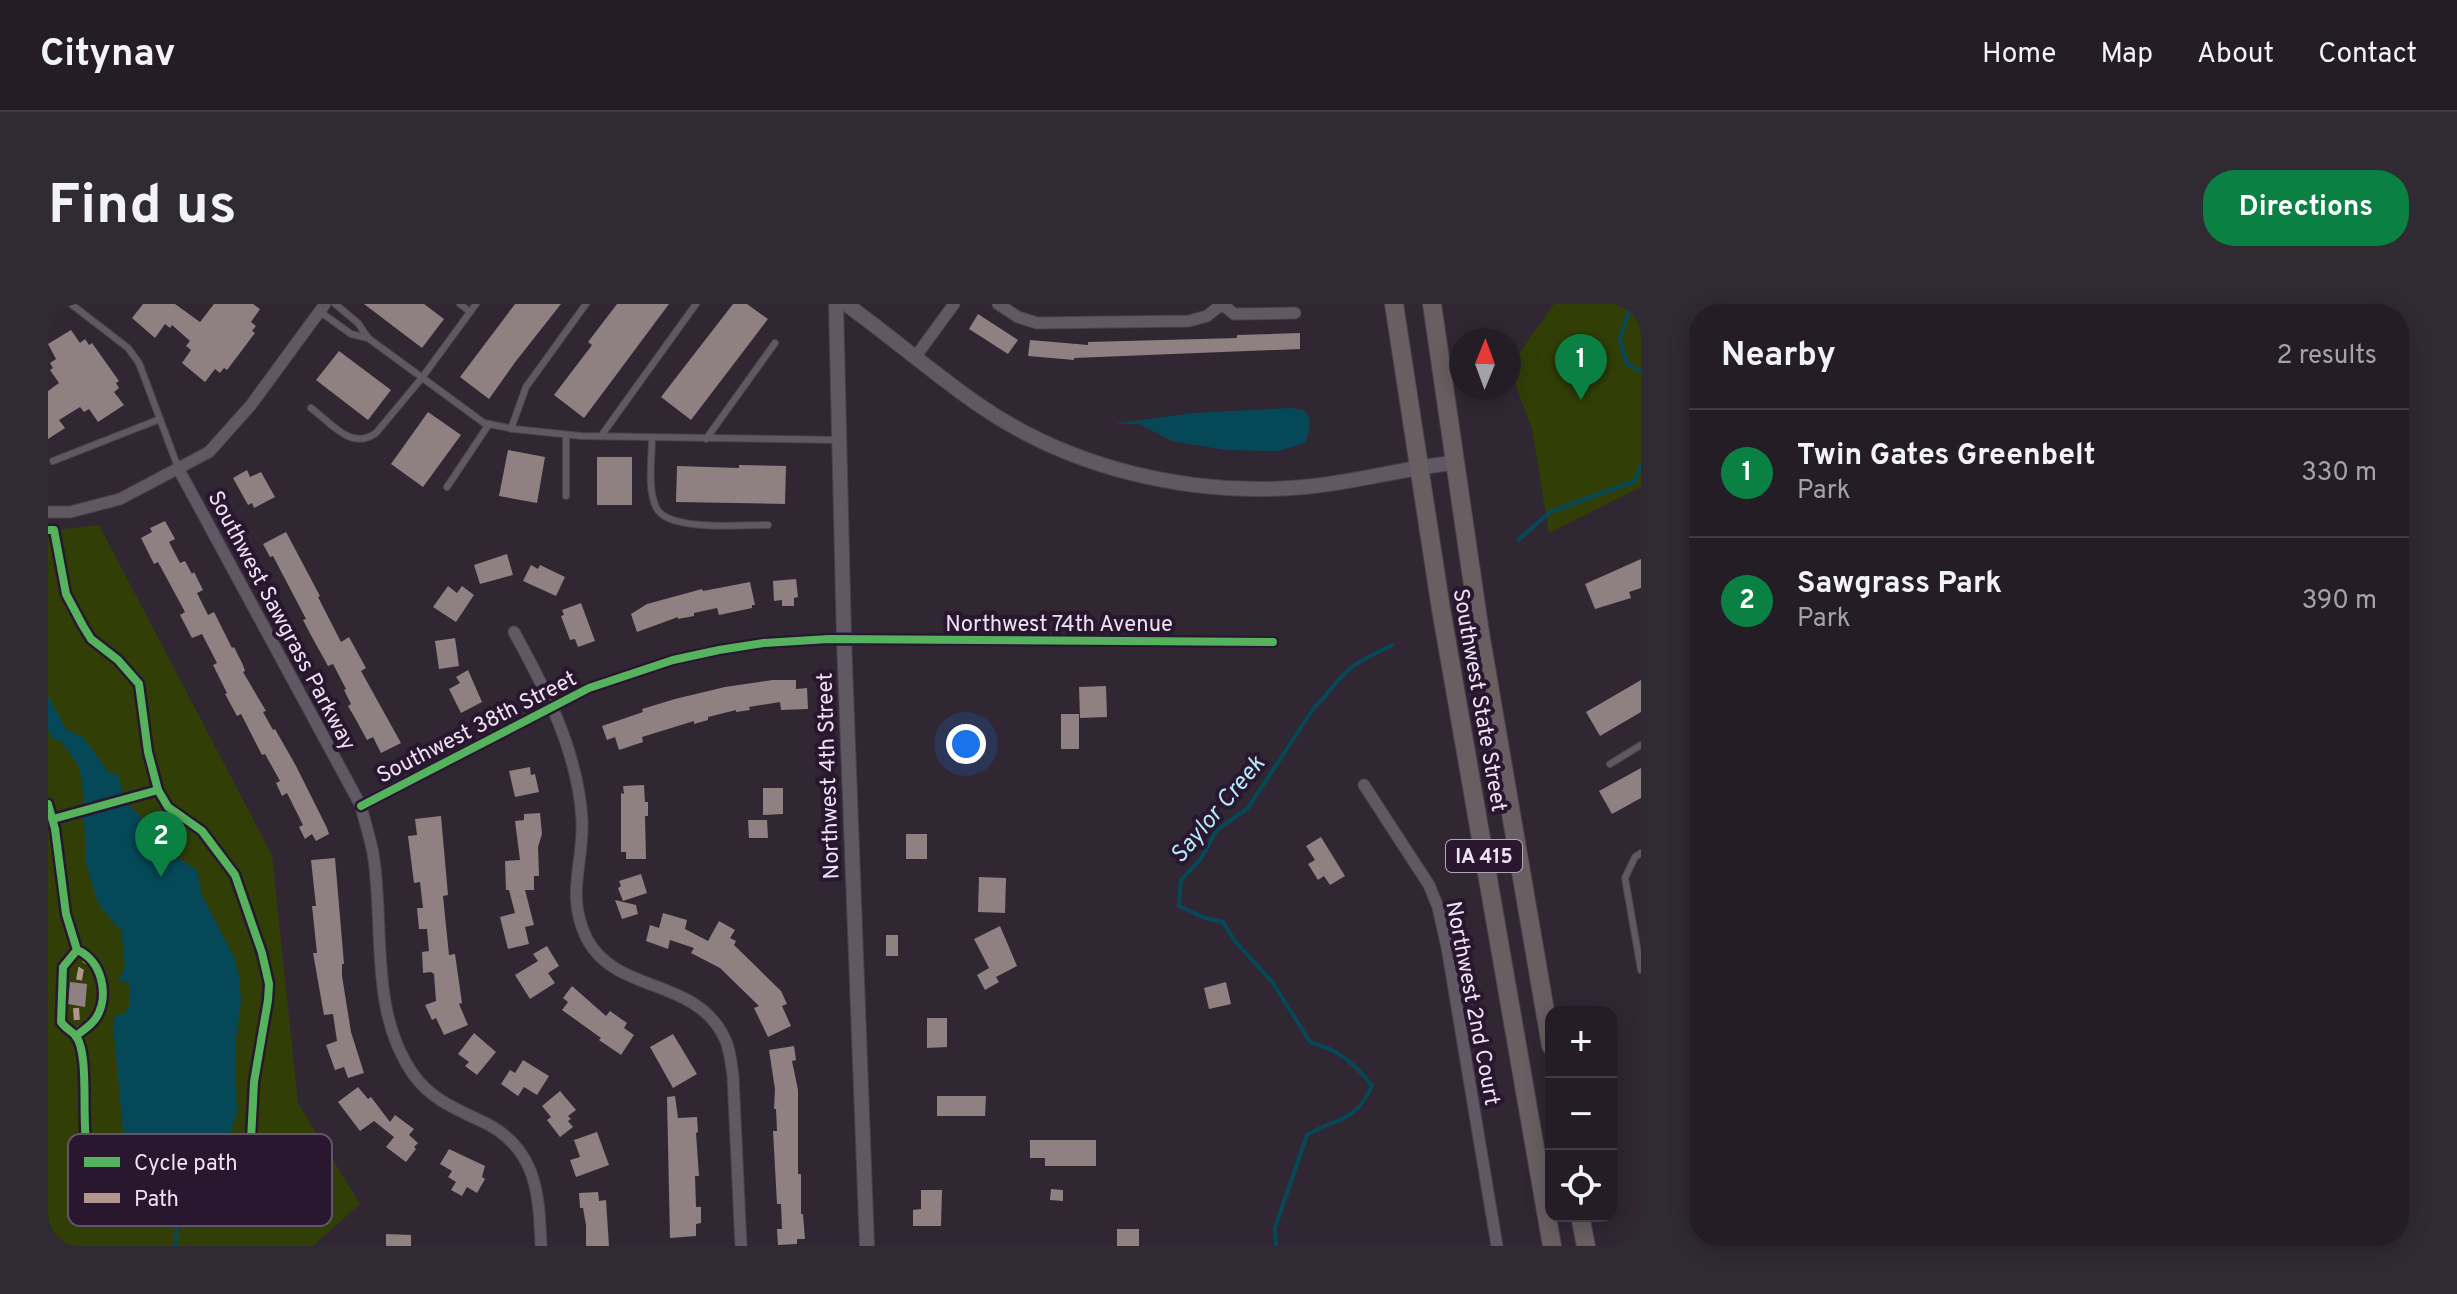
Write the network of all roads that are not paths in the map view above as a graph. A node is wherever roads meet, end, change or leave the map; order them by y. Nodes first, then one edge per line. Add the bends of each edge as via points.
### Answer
1 (53, 304) edge
2 (71, 304) edge
3 (335, 304) edge
4 (460, 304) edge
5 (476, 304) edge
6 (586, 304) edge
7 (696, 304) edge
8 (836, 304) edge
9 (846, 304) edge
10 (954, 304) edge
11 (998, 304) edge
12 (1222, 304) edge
13 (1394, 304) edge
14 (1432, 304) edge
15 (322, 308) edge
16 (48, 309) edge
17 (470, 312) junction
18 (1295, 313) dead end
19 (368, 338) junction
20 (775, 343) dead end
21 (916, 356) junction
22 (421, 379) junction
23 (311, 408) dead end
24 (160, 419) junction
25 (489, 424) junction
26 (511, 429) junction
27 (566, 435) junction
28 (601, 436) junction
29 (652, 438) junction
30 (706, 439) junction
31 (839, 440) junction
32 (53, 461) dead end
33 (1453, 463) junction
34 (1420, 466) junction
35 (179, 470) junction
36 (447, 487) dead end
37 (566, 496) dead end
38 (48, 512) edge
39 (768, 525) dead end
40 (514, 632) dead end
41 (844, 639) junction
42 (1273, 642) dead end
43 (551, 706) junction
44 (1641, 745) edge
45 (1610, 764) dead end
46 (1364, 785) dead end
47 (361, 806) junction
48 (1641, 853) edge
49 (1641, 970) edge
50 (1545, 1010) edge
51 (1581, 1222) edge
52 (541, 1246) edge
53 (741, 1246) edge
54 (867, 1246) edge
55 (1497, 1246) edge
56 (1552, 1246) edge
57 (1586, 1246) edge

1 - 16 lane
2 - 24 lane via 128,348 148,381
3 - 19 lane
4 - 17 lane
5 - 17 lane
6 - 26 lane via 526,387
7 - 28 lane
8 - 31 street, Northwest 4th Street
9 - 21 street
10 - 21 street
11 - 12 street via 1037,323 1079,324 1189,321
12 - 18 street via 1234,314
13 - 34 main road, Southwest State Street / IA 415
14 - 33 main road, Southwest State Street / IA 415
15 - 19 lane via 351,334
15 - 35 street via 230,429 209,452
17 - 22 lane
19 - 22 lane
20 - 30 lane
21 - 34 street via 1026,433 1131,474 1254,490 1305,487
22 - 23 lane via 376,433 358,441
22 - 25 lane
24 - 32 lane
24 - 35 lane
25 - 26 lane
25 - 36 lane
26 - 27 lane
27 - 28 lane
27 - 37 lane
28 - 29 lane
29 - 30 lane
29 - 39 lane via 652,494 656,510 667,519
30 - 31 lane
31 - 41 street, Northwest 4th Street
33 - 34 street
33 - 50 main road, Southwest State Street / IA 415
34 - 56 main road, Southwest State Street / IA 415
35 - 38 street via 120,499
35 - 47 street, Southwest Sawgrass Parkway
40 - 43 street
41 - 42 street, Northwest 74th Avenue
41 - 43 street, Southwest 38th Street via 704,653 631,673
41 - 54 street, Northwest 4th Street
43 - 47 street, Southwest 38th Street
43 - 53 street via 578,788 582,843 575,895 589,943 620,971 690,999 710,1016 729,1052
44 - 45 lane
46 - 55 street, Northwest 2nd Court via 1438,907
47 - 52 street, Southwest Sawgrass Parkway via 374,857 385,999 399,1052 438,1099 514,1143 536,1182
48 - 49 lane via 1625,878
51 - 57 main road

